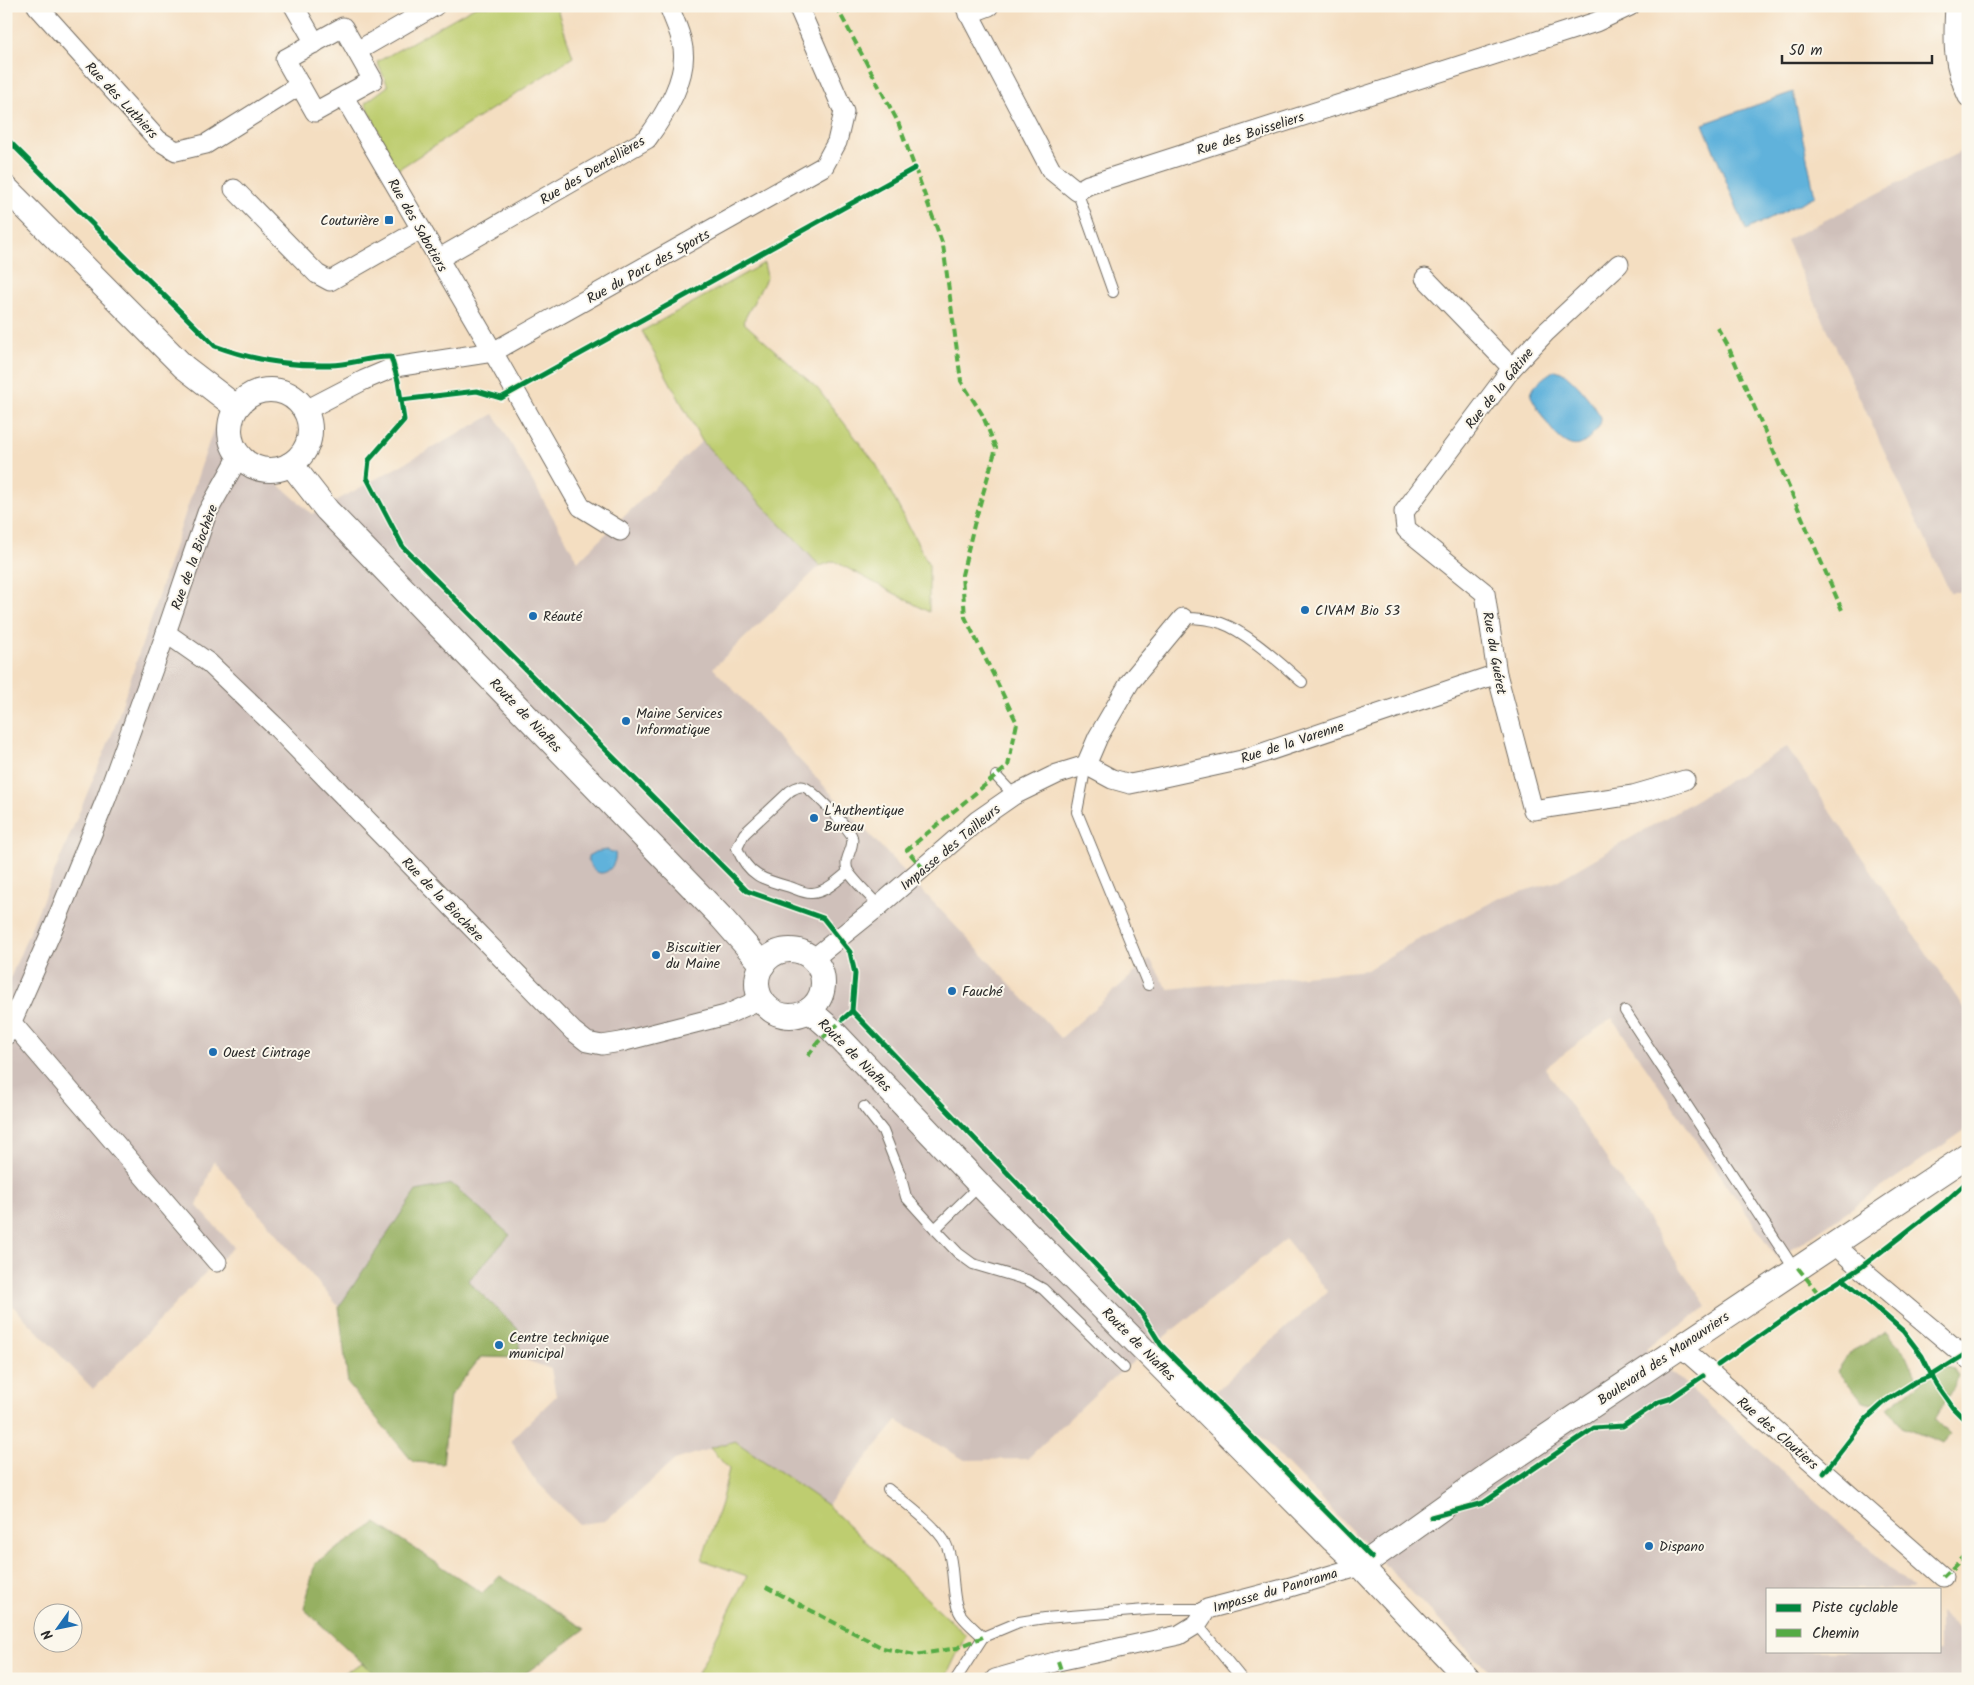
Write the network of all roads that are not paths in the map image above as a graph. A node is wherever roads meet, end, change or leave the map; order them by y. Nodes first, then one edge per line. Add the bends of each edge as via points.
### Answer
1 (37, 6) edge
2 (294, 6) edge
3 (435, 6) edge
4 (669, 6) edge
5 (798, 6) edge
6 (989, 6) edge
7 (1630, 6) edge
8 (1955, 6) edge
9 (966, 10) edge
10 (315, 43) junction
11 (357, 51) junction
12 (300, 85) junction
13 (344, 97) junction
14 (1968, 97) edge
15 (6, 188) edge
16 (234, 189) dead end
17 (1077, 191) junction
18 (421, 229) junction
19 (438, 259) junction
20 (1618, 264) dead end
21 (1425, 278) dead end
22 (1113, 292) dead end
23 (493, 352) junction
24 (1512, 368) junction
25 (236, 407) junction
26 (306, 410) junction
27 (239, 456) junction
28 (291, 464) junction
29 (1406, 529) joint
30 (620, 531) dead end
31 (1183, 618) joint
32 (166, 633) junction
33 (1497, 674) junction
34 (1302, 682) dead end
35 (1086, 765) junction
36 (996, 776) dead end
37 (1685, 780) dead end
38 (1014, 795) junction
39 (848, 872) junction
40 (879, 906) junction
41 (813, 959) junction
42 (763, 965) junction
43 (1148, 985) dead end
44 (762, 999) junction
45 (809, 1010) junction
46 (1625, 1011) dead end
47 (9, 1029) edge
48 (864, 1107) dead end
49 (1968, 1155) edge
50 (980, 1185) junction
51 (935, 1229) junction
52 (1834, 1244) junction
53 (217, 1262) dead end
54 (1795, 1270) junction
55 (1681, 1347) junction
56 (1968, 1358) edge
57 (1124, 1368) dead end
58 (888, 1489) dead end
59 (1361, 1566) junction
60 (1943, 1577) dead end
61 (1202, 1617) junction
62 (983, 1637) junction
63 (956, 1679) edge
64 (995, 1679) edge
65 (1242, 1679) edge
66 (1468, 1679) edge

1 - 12 street, Rue des Luthiers via 158,140 176,151 206,144
2 - 10 street
3 - 11 street
4 - 19 street, Rue des Dentellières via 683,44 682,70 668,109 647,139
5 - 23 street, Rue du Parc des Sports via 844,112 838,142 824,166
6 - 9 street
7 - 17 street, Rue des Boisseliers via 1596,22
8 - 14 street via 1954,56 1959,79
9 - 17 street via 1051,170
10 - 11 street via 344,27
10 - 12 street via 285,59
11 - 13 street via 373,80
12 - 13 street via 315,112
13 - 18 street, Rue des Sabotiers
15 - 25 street via 184,367
16 - 18 street via 317,274 330,281
17 - 22 lane
18 - 19 street, Rue des Sabotiers
19 - 23 street, Rue des Sabotiers
20 - 24 street, Rue de la Gâtine
21 - 24 street
23 - 26 street, Rue du Parc des Sports via 395,367
23 - 30 street, Rue des Sabotiers via 581,507
24 - 29 street, Rue de la Gâtine via 1404,512
25 - 26 street via 258,391 272,389 285,392
25 - 27 street via 229,432
26 - 28 street via 310,422 307,446
27 - 28 street via 248,464 269,470
27 - 32 street, Rue de la Biochère via 207,513
28 - 42 street, Route de Niafles via 326,510 721,917
29 - 33 street, Rue du Guéret via 1485,593
31 - 34 lane via 1221,623 1242,634
31 - 35 street via 1130,682 1098,737
32 - 44 street, Rue de la Biochère via 209,663 264,716 572,1031 587,1042 602,1045 621,1042 726,1015
32 - 47 street, Rue de la Biochère via 106,799
33 - 35 street, Rue de la Varenne via 1242,760 1130,784 1112,779
33 - 37 street, Rue du Guéret via 1532,810 1633,795
35 - 38 street, Impasse des Tailleurs via 1057,774
35 - 43 lane via 1077,812
36 - 38 lane
38 - 40 street, Impasse des Tailleurs via 978,820
39 - 39 lane via 846,862 852,836 813,792 804,787 790,791 744,834 737,848 750,871 764,880 812,894
39 - 40 lane
40 - 41 street, Impasse des Tailleurs
41 - 42 street via 796,950 786,950 777,952
41 - 45 street via 819,966 823,985 816,1003
42 - 44 street via 757,982
44 - 45 street via 768,1007 783,1014
45 - 50 street, Route de Niafles
46 - 54 lane
47 - 53 street
48 - 51 lane via 883,1131 906,1197
49 - 52 street, Boulevard des Manouvriers
50 - 51 lane
50 - 59 street, Route de Niafles
51 - 57 lane via 973,1264 1027,1280 1043,1289
52 - 54 street, Boulevard des Manouvriers
52 - 56 street
54 - 55 street, Boulevard des Manouvriers
55 - 59 street, Boulevard des Manouvriers via 1490,1474
55 - 60 street, Rue des Cloutiers
58 - 62 lane via 943,1539 953,1568 956,1604 961,1615
59 - 61 street, Impasse du Panorama
59 - 66 street, Route de Niafles
61 - 62 lane via 1158,1609 1044,1618 1019,1622
61 - 64 street, Impasse du Panorama via 1179,1635 1058,1661
61 - 65 lane
62 - 63 lane

